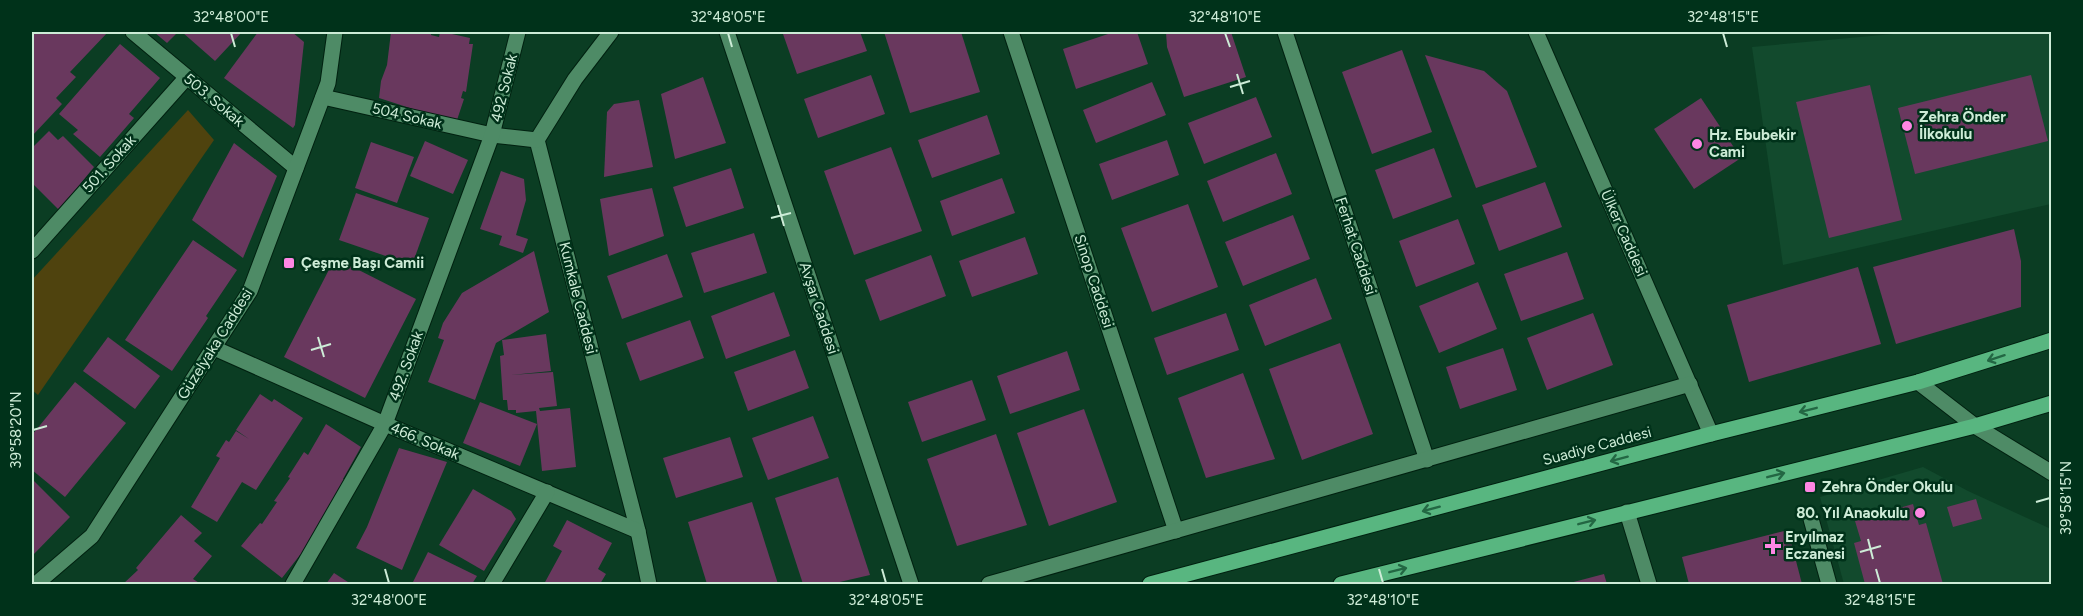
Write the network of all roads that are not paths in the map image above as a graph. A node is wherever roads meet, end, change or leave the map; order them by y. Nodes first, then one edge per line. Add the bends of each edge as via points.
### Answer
1 (133, 32) edge
2 (335, 32) edge
3 (518, 32) edge
4 (612, 32) edge
5 (727, 32) edge
6 (1011, 32) edge
7 (1285, 32) edge
8 (1536, 32) edge
9 (186, 77) junction
10 (322, 97) junction
11 (492, 135) junction
12 (537, 140) junction
13 (296, 168) junction
14 (32, 250) edge
15 (2052, 340) edge
16 (213, 348) junction
17 (1918, 382) junction
18 (1690, 384) junction
19 (2052, 403) edge
20 (385, 424) junction
21 (1975, 426) junction
22 (1711, 434) junction
23 (1427, 460) junction
24 (2052, 473) edge
25 (547, 492) junction
26 (1627, 512) junction
27 (1811, 519) dead end
28 (638, 531) junction
29 (1176, 531) junction
30 (36, 585) edge
31 (293, 585) edge
32 (492, 585) edge
33 (649, 585) edge
34 (911, 585) edge
35 (988, 585) edge
36 (1150, 585) edge
37 (1341, 585) edge
38 (1649, 585) edge
39 (1829, 585) edge

1 - 9 street, 503. Sokak
2 - 10 street, Güzelyaka Caddesi via 328,83
3 - 11 street, 492 Sokak
4 - 12 street via 575,79
5 - 34 street, Avşar Caddesi
6 - 29 street, Sinop Caddesi
7 - 23 street, Ferhat Caddesi
8 - 18 street, Ülker Caddesi
9 - 13 street, 503. Sokak
9 - 14 street, 501. Sokak
10 - 11 street, 504 Sokak
10 - 13 street, Güzelyaka Caddesi
11 - 12 street, 492 Sokak
11 - 20 street, 492. Sokak
12 - 28 street, Kumkale Caddesi
13 - 16 street, Güzelyaka Caddesi via 250,291
15 -> 17 main road, Suadiye Caddesi
16 - 20 street, 466. Sokak
16 - 30 street, Güzelyaka Caddesi via 92,536
17 - 21 street
17 -> 22 main road, Suadiye Caddesi
18 - 22 street, Ülker Caddesi
18 - 23 street
19 - 21 main road
20 - 25 street, 466. Sokak
20 - 31 street, 492. Sokak
21 - 24 street
26 -> 21 main road
22 -> 36 main road, Suadiye Caddesi
23 - 29 street
25 - 28 street, 466. Sokak
25 - 32 street
37 -> 26 main road
26 - 38 street
27 - 39 street
28 - 33 street, Kumkale Caddesi
29 - 35 street

